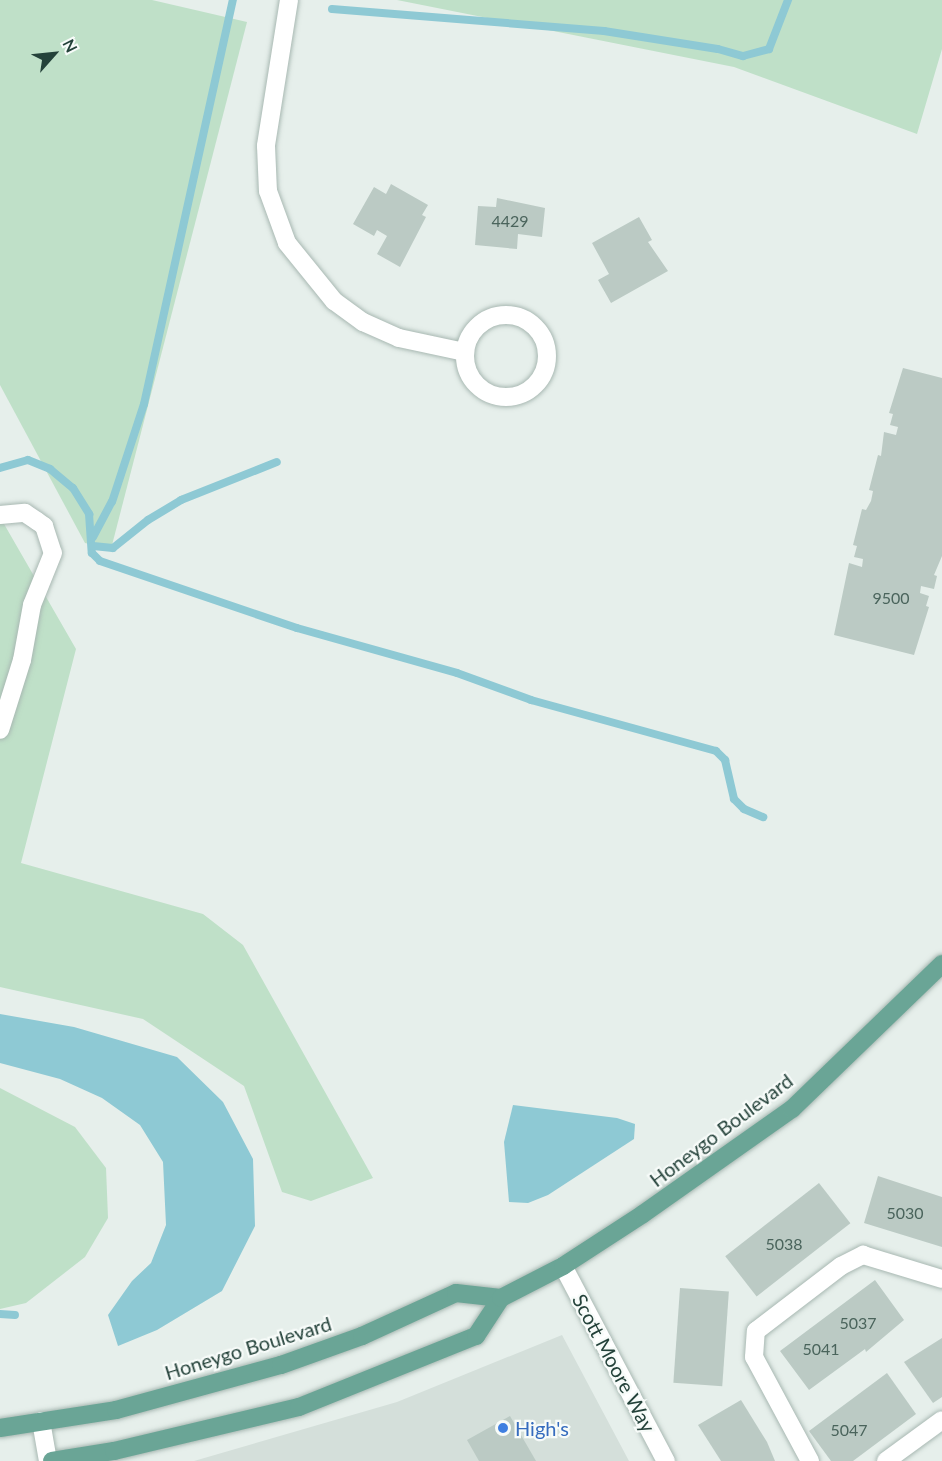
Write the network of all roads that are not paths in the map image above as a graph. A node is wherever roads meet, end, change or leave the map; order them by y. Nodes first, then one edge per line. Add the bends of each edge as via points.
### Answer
1 (289, 0) edge
2 (465, 352) junction
3 (0, 514) edge
4 (0, 730) edge
5 (942, 964) edge
6 (563, 1266) junction
7 (942, 1279) edge
8 (501, 1298) junction
9 (942, 1420) edge
10 (41, 1421) junction
11 (0, 1428) edge
12 (50, 1461) edge
13 (666, 1461) edge
14 (810, 1461) edge
15 (885, 1461) edge

1 - 2 street via 266,146 268,191 287,243 334,301 363,322 399,338
2 - 2 street via 469,374 482,390 510,397 536,385 548,359 546,345 530,322 502,314 476,327
3 - 4 street via 25,513 44,526 53,553 32,605
5 - 6 main road, Honeygo Boulevard via 792,1109 643,1215
6 - 8 main road, Honeygo Boulevard
6 - 13 street, Scott Moore Way
7 - 14 street via 863,1255 841,1266 756,1331 754,1357
8 - 10 main road, Honeygo Boulevard via 456,1293 362,1336 281,1365 116,1410
8 - 12 main road, Honeygo Boulevard via 476,1336 299,1407 114,1451
9 - 15 street
10 - 11 main road, Honeygo Boulevard
10 - 12 street

